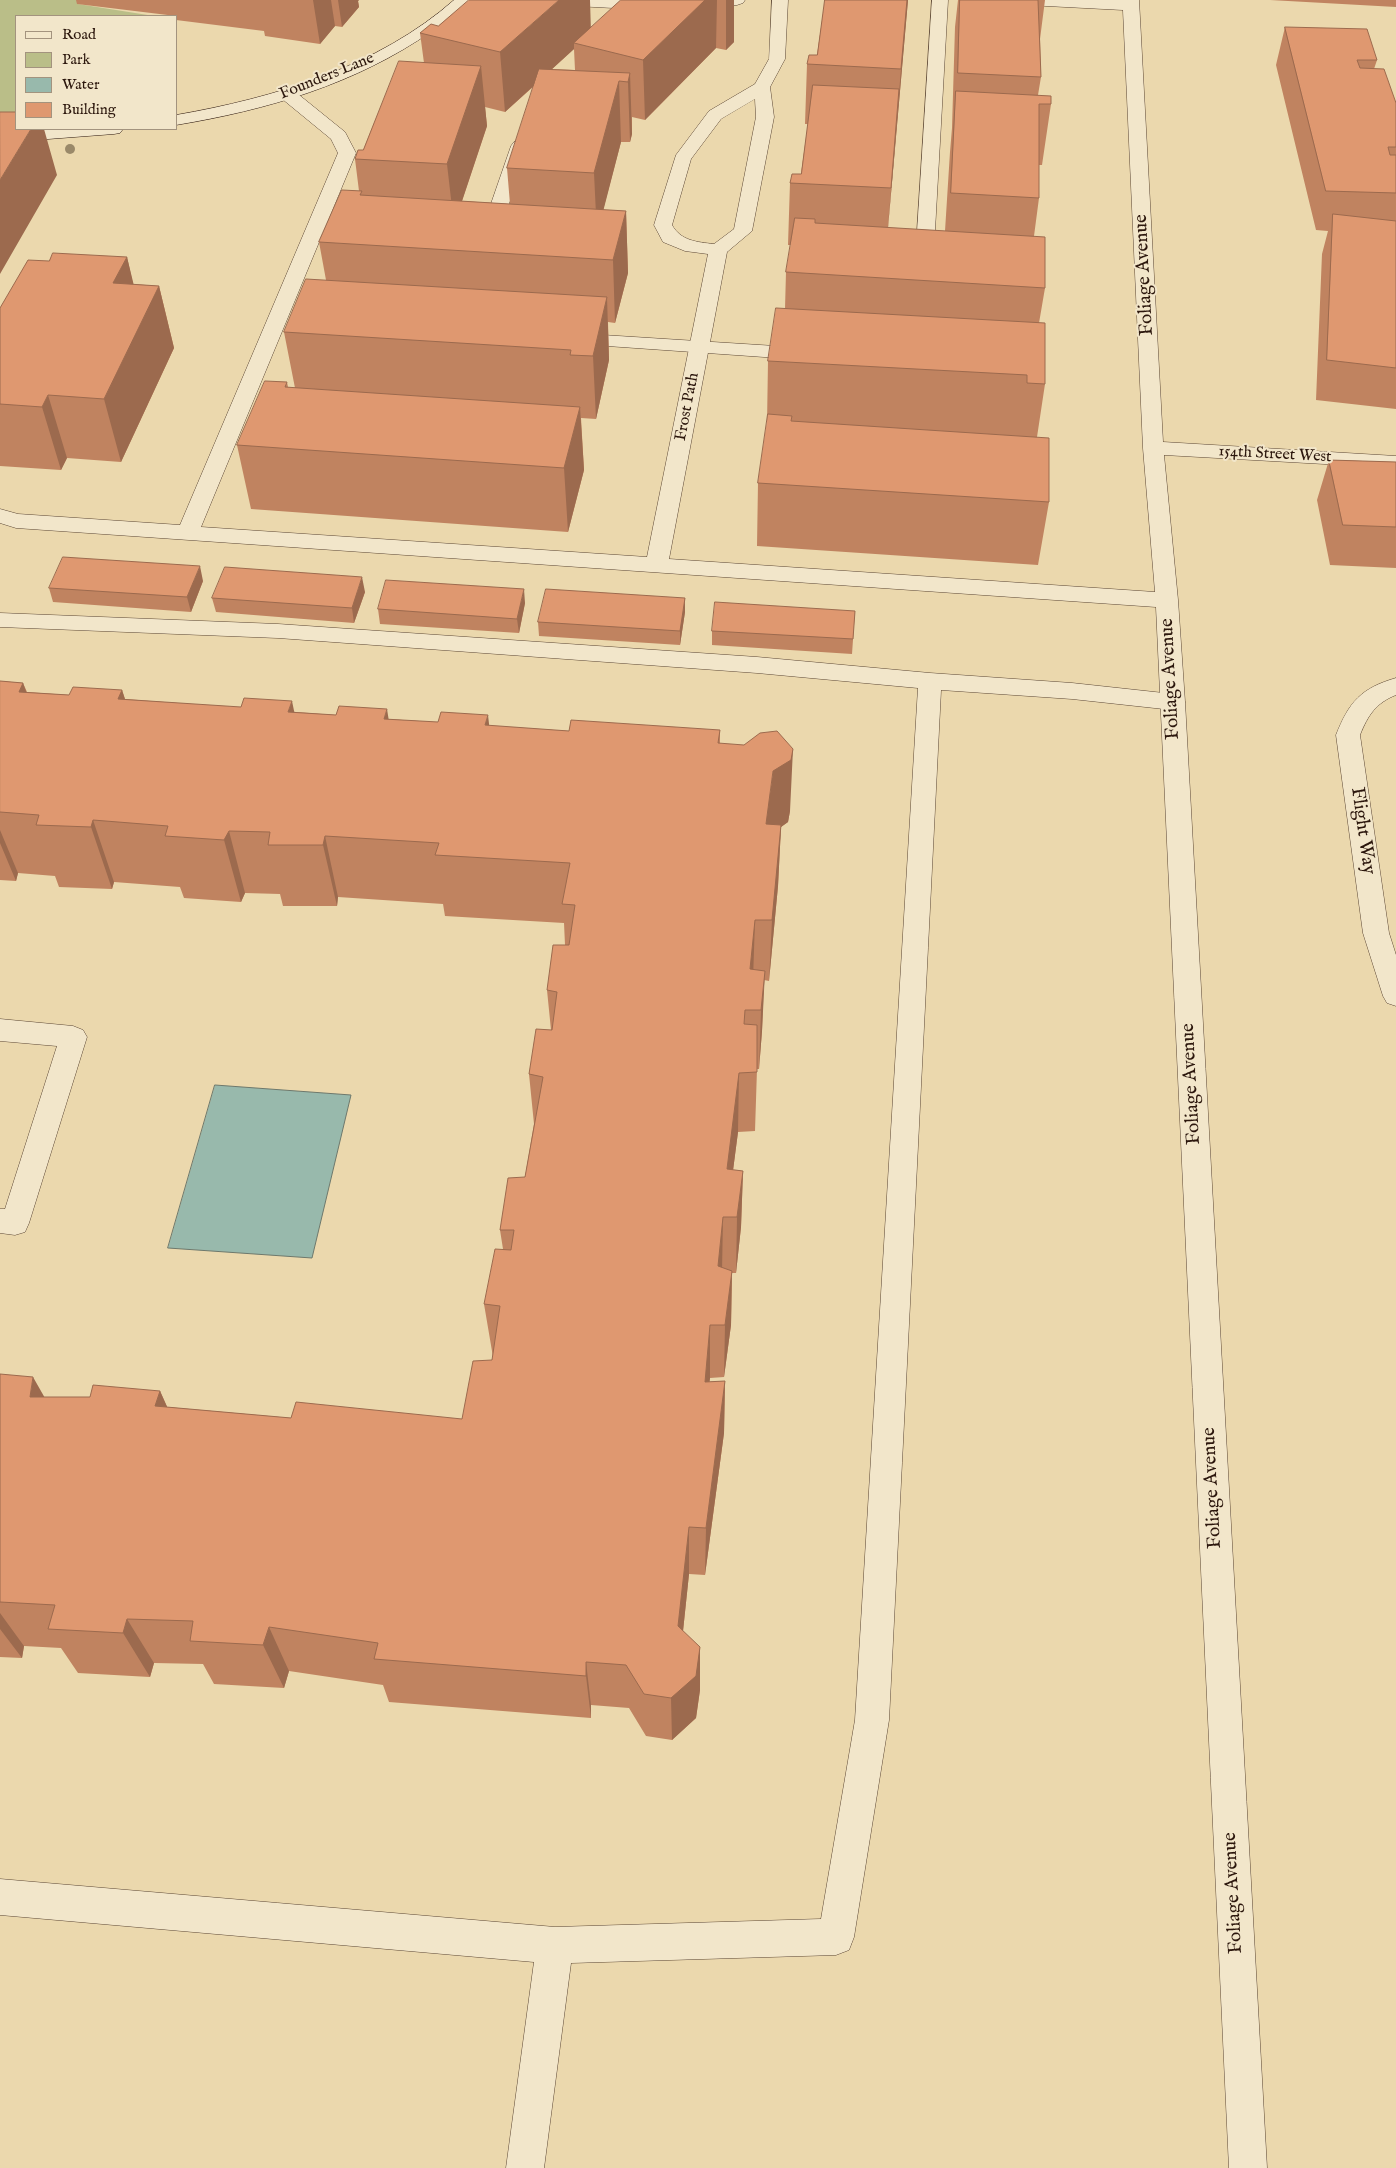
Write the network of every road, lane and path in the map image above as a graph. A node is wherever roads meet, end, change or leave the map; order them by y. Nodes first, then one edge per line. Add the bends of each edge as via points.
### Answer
1 (463, 0) edge
2 (555, 0) edge
3 (738, 0) edge
4 (780, 0) edge
5 (940, 0) edge
6 (1027, 0) edge
7 (1131, 3) edge
8 (672, 4) edge
9 (640, 22) edge
10 (762, 88) junction
11 (287, 94) junction
12 (178, 120) edge
13 (98, 130) edge
14 (525, 133) edge
15 (0, 134) edge
16 (494, 221) edge
17 (925, 248) edge
18 (718, 250) junction
19 (554, 338) edge
20 (699, 347) junction
21 (828, 355) edge
22 (1153, 448) junction
23 (1396, 462) edge
24 (0, 516) edge
25 (188, 533) junction
26 (657, 564) junction
27 (1167, 600) junction
28 (0, 620) edge
29 (930, 681) junction
30 (1396, 686) edge
31 (1173, 702) junction
32 (1396, 996) edge
33 (0, 1030) edge
34 (0, 1222) edge
35 (0, 1898) edge
36 (555, 1945) junction
37 (525, 2168) edge
38 (1248, 2168) edge

1 - 11 street, Founders Lane via 416,37 358,67
2 - 8 street
3 - 8 street
4 - 10 street via 777,59
5 - 17 street
6 - 7 street
7 - 22 street, Foliage Avenue
8 - 9 street
10 - 18 street via 765,116 744,231
10 - 18 street via 715,115 682,159 663,225 670,238 692,247
11 - 12 street, Founders Lane
11 - 25 street via 339,136 347,153
13 - 15 street
14 - 16 street
18 - 20 street, Frost Path
19 - 20 street
20 - 21 street
20 - 26 street, Frost Path
22 - 23 street, 154th Street West
22 - 27 street, Foliage Avenue
24 - 25 street via 16,521
25 - 26 street
26 - 27 street
27 - 31 street, Foliage Avenue
28 - 29 street via 288,632 757,665
29 - 31 street
29 - 36 street via 872,1720 836,1937
30 - 32 street, Flight Way via 1377,692 1357,711 1348,735 1376,933
31 - 38 street, Foliage Avenue
33 - 34 street via 73,1037 15,1223
35 - 36 street
36 - 37 street

